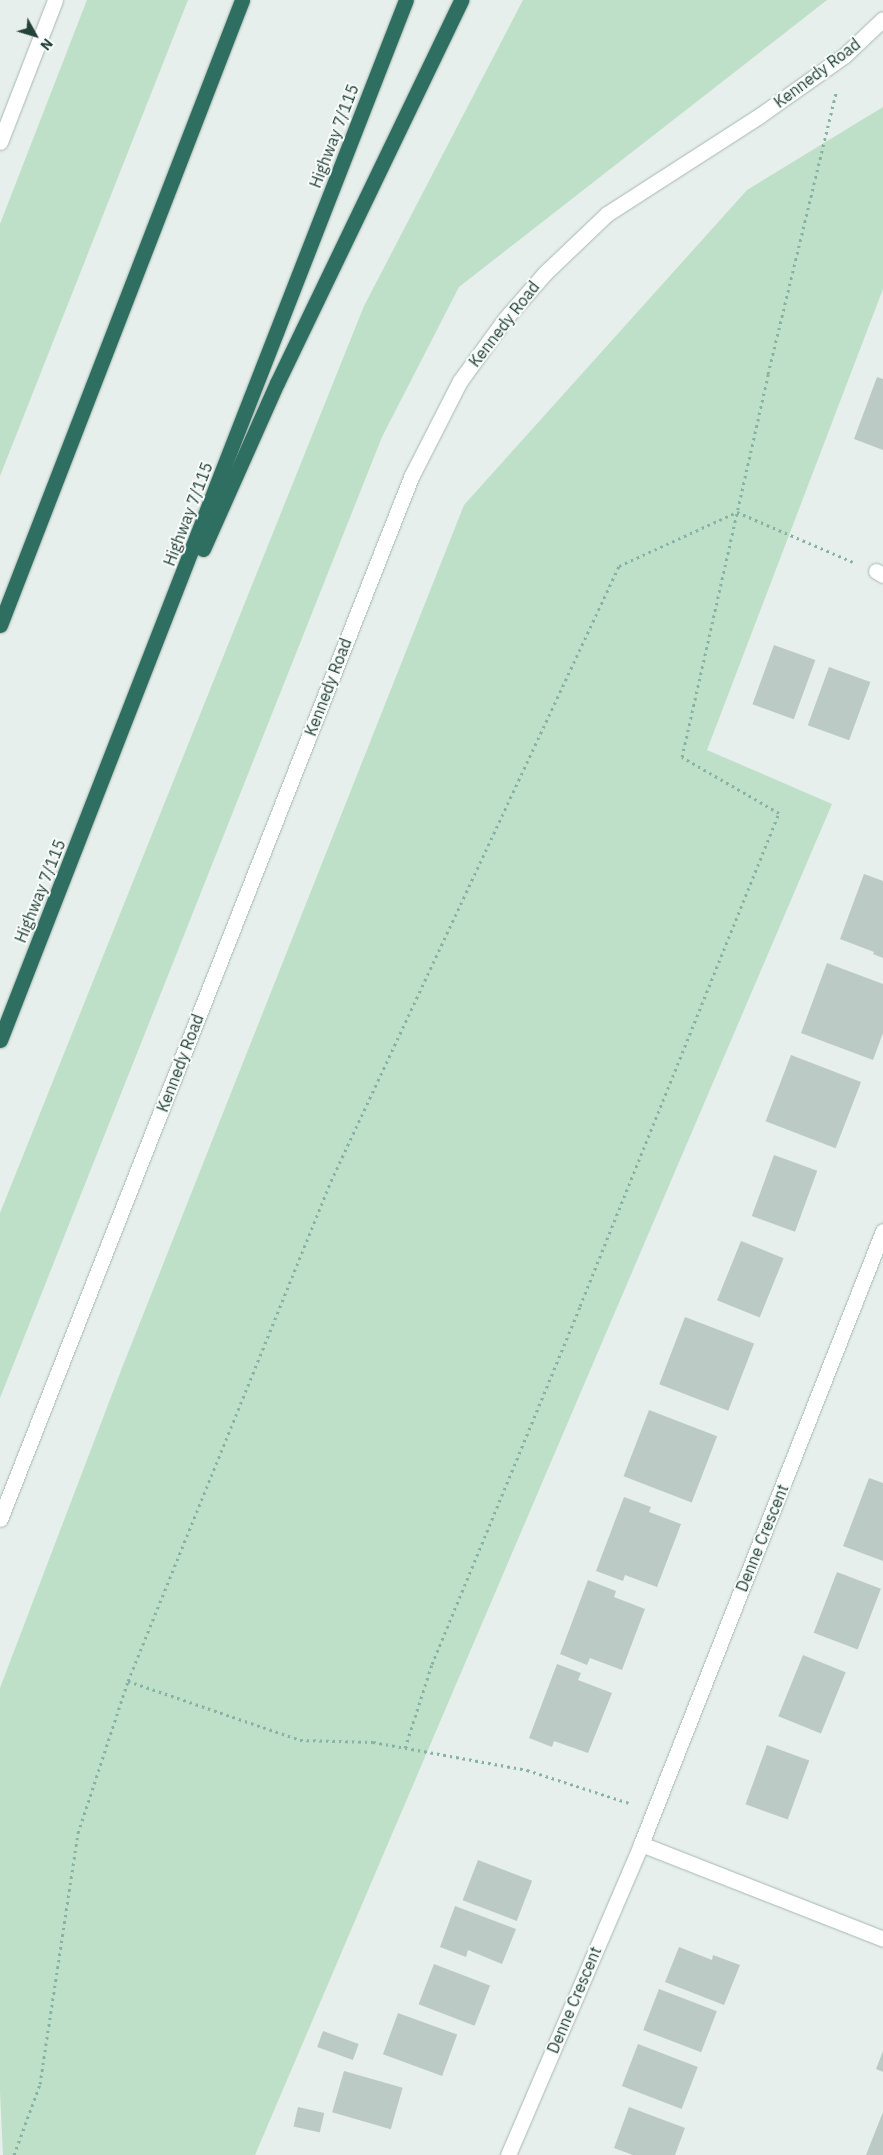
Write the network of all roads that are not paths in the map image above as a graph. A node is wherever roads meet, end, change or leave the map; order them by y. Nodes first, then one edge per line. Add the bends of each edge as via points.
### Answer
1 (55, 0) edge
2 (242, 0) edge
3 (406, 0) edge
4 (461, 0) edge
5 (883, 19) edge
6 (0, 142) edge
7 (0, 625) edge
8 (126, 722) junction
9 (0, 1040) edge
10 (883, 1232) edge
11 (0, 1520) edge
12 (641, 1844) junction
13 (883, 1939) edge
14 (508, 2155) edge

1 - 6 street
2 - 7 highway
3 - 8 highway, Highway 7/115
4 - 8 highway via 278,383
5 - 11 street, Kennedy Road via 845,55 759,116 607,214 505,318 460,381 407,486
8 - 9 highway, Highway 7/115
10 - 12 street, Denne Crescent
12 - 13 street
12 - 14 street, Denne Crescent

